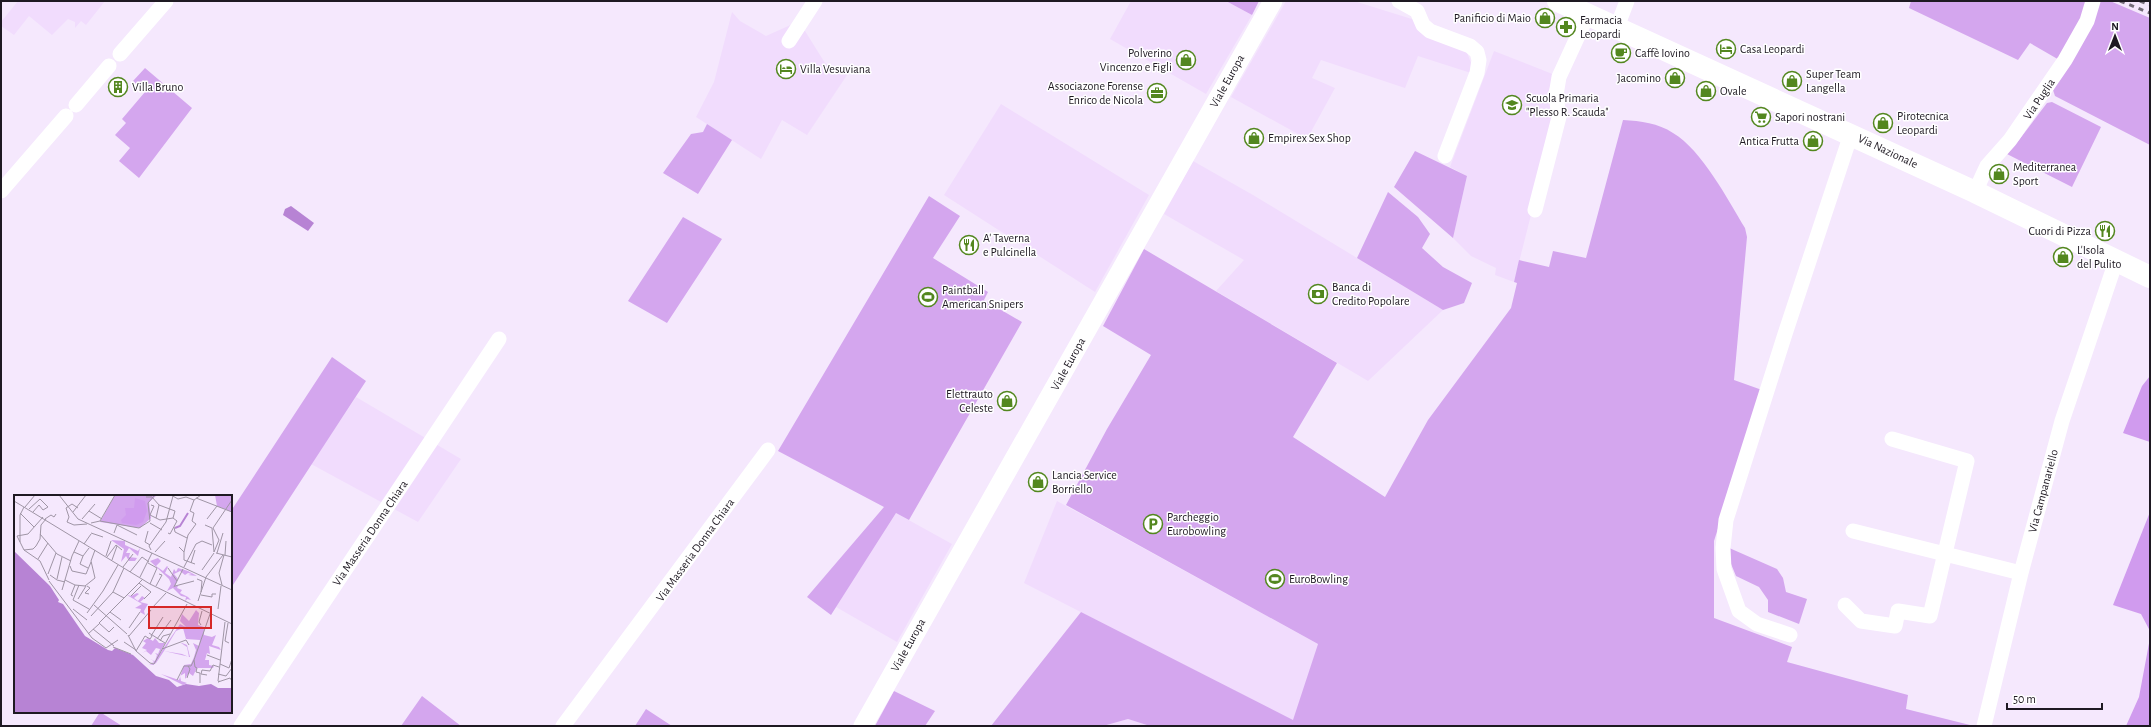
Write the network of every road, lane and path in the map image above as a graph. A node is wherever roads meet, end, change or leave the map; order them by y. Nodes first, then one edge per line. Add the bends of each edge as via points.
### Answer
1 (166, 1) edge
2 (815, 1) edge
3 (1273, 1) edge
4 (1399, 1) edge
5 (1558, 1) edge
6 (1627, 1) edge
7 (2093, 1) edge
8 (1588, 14) junction
9 (1617, 27) junction
10 (789, 41) dead end
11 (120, 54) dead end
12 (109, 66) dead end
13 (1851, 134) junction
14 (1445, 156) dead end
15 (1, 191) edge
16 (1974, 192) junction
17 (1536, 210) dead end
18 (2116, 261) junction
19 (2150, 277) edge
20 (498, 339) dead end
21 (1892, 439) dead end
22 (768, 450) dead end
23 (1852, 531) dead end
24 (1943, 554) junction
25 (2021, 573) junction
26 (1844, 605) dead end
27 (1790, 635) dead end
28 (241, 726) edge
29 (563, 726) edge
30 (863, 726) edge
31 (1984, 726) edge

1 - 11 street
2 - 10 street
3 - 30 street, Viale Europa
4 - 14 street via 1416,11 1423,25 1430,31 1470,46 1477,52 1477,73
5 - 8 main road, Via Nazionale
6 - 9 street
7 - 16 street, Via Puglia via 2087,21 2065,60 2010,140 1987,166
8 - 9 main road, Via Nazionale
8 - 17 street via 1559,77 1556,95 1559,118
9 - 13 main road, Via Nazionale
12 - 15 street
13 - 16 main road, Via Nazionale
13 - 27 street via 1784,334 1726,520 1724,569 1740,611 1757,624
16 - 18 main road, Via Nazionale
18 - 19 main road, Via Nazionale
18 - 25 street, Via Campanariello via 2062,421
20 - 28 street, Via Masseria Donna Chiara
21 - 24 street via 1967,461
22 - 29 street, Via Masseria Donna Chiara
23 - 24 street
24 - 25 street
24 - 26 street via 1930,616 1898,611 1895,626 1862,621
25 - 31 street, Via Campanariello

